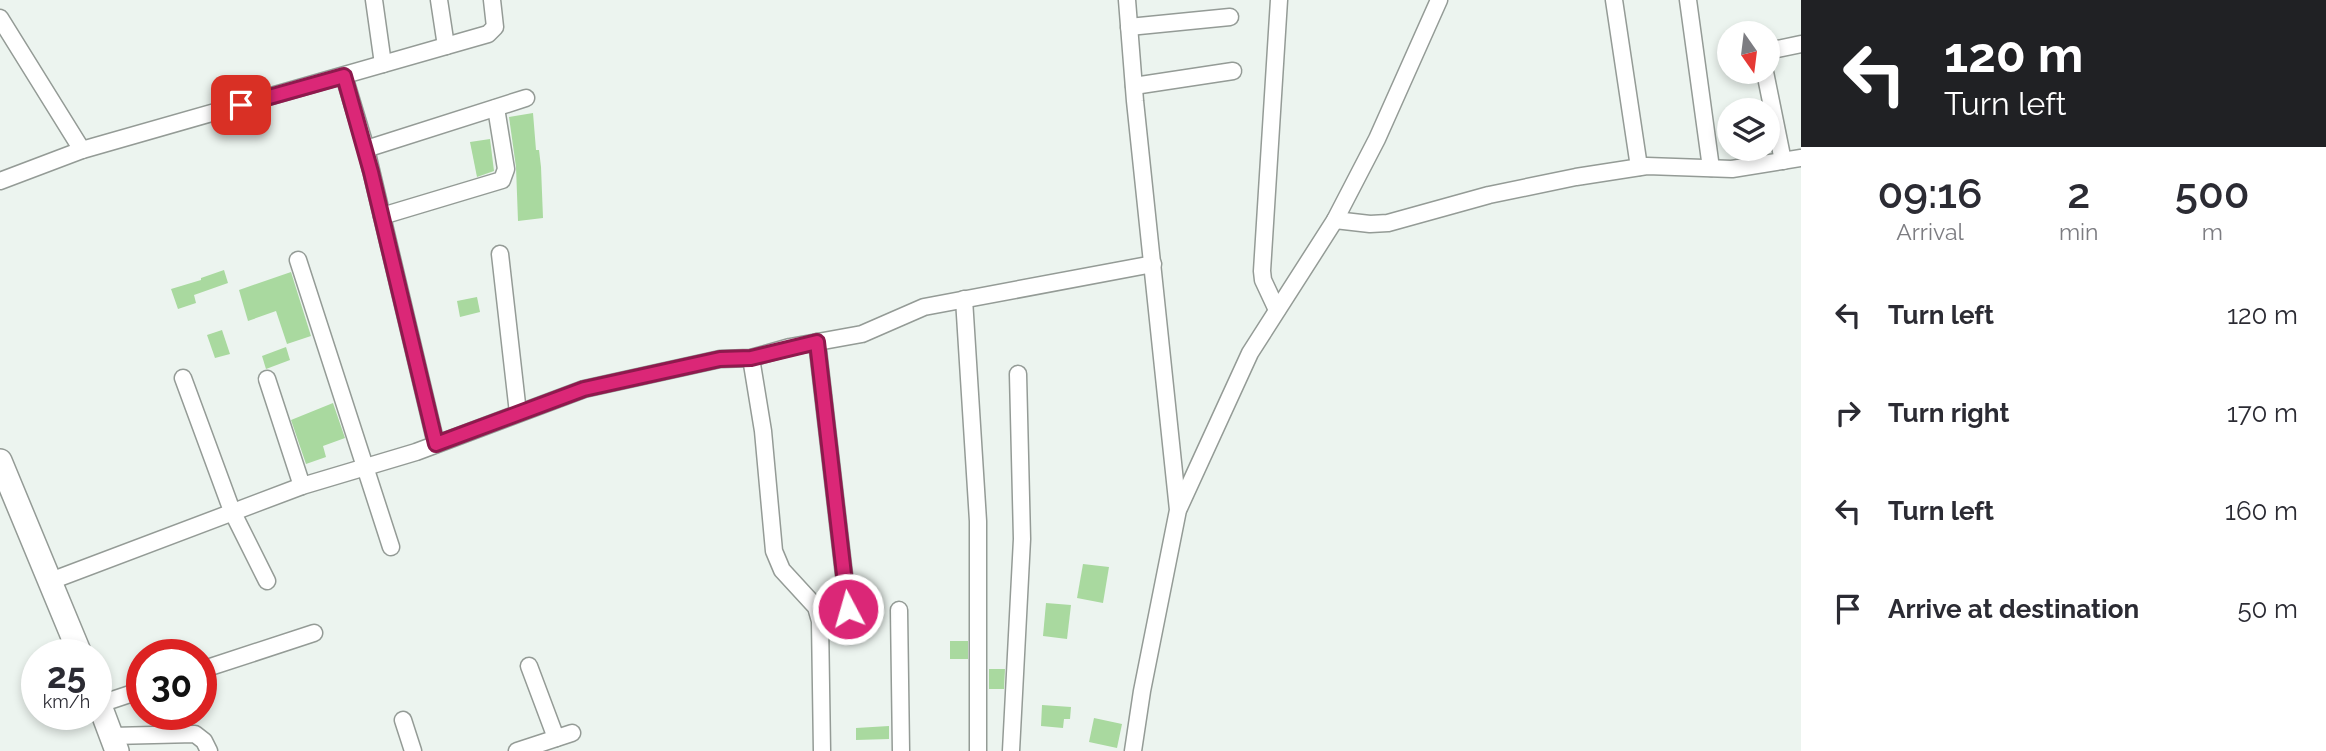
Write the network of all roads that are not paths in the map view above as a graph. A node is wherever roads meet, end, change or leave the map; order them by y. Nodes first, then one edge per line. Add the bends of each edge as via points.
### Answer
1 (373, 0) edge
2 (439, 0) edge
3 (492, 0) edge
4 (1127, 0) edge
5 (1279, 0) edge
6 (1439, 0) edge
7 (1614, 0) edge
8 (1688, 0) edge
9 (1230, 17) dead end
10 (0, 18) edge
11 (1129, 27) junction
12 (1801, 44) edge
13 (446, 46) junction
14 (1780, 48) edge
15 (383, 64) junction
16 (1233, 71) dead end
17 (344, 76) junction
18 (1767, 84) edge
19 (1134, 86) junction
20 (526, 98) dead end
21 (496, 108) junction
22 (366, 149) junction
23 (82, 150) junction
24 (1801, 158) edge
25 (1783, 161) junction
26 (1639, 167) junction
27 (1711, 168) junction
28 (0, 181) edge
29 (382, 216) junction
30 (1335, 220) junction
31 (500, 254) dead end
32 (298, 260) dead end
33 (1153, 264) junction
34 (964, 299) junction
35 (1277, 310) junction
36 (817, 342) junction
37 (751, 358) junction
38 (1018, 374) dead end
39 (183, 378) dead end
40 (267, 379) dead end
41 (518, 413) junction
42 (436, 444) junction
43 (0, 461) edge
44 (367, 467) junction
45 (302, 486) junction
46 (1178, 510) junction
47 (232, 511) junction
48 (391, 547) dead end
49 (267, 581) dead end
50 (48, 582) junction
51 (848, 609) dead end
52 (899, 610) dead end
53 (314, 633) dead end
54 (73, 639) edge
55 (217, 665) edge
56 (529, 666) dead end
57 (403, 720) dead end
58 (115, 744) edge
59 (209, 751) edge
60 (413, 751) edge
61 (517, 751) edge
62 (822, 751) edge
63 (901, 751) edge
64 (978, 751) edge
65 (1011, 751) edge
66 (1133, 751) edge

1 - 15 street
2 - 13 street
3 - 13 street via 493,31
4 - 11 street
5 - 35 street via 1262,271
6 - 30 street
7 - 26 street
8 - 27 street
9 - 11 street
10 - 23 street
11 - 19 street
12 - 14 street
13 - 15 street
15 - 17 street
16 - 19 street
17 - 22 street
17 - 23 street
18 - 25 street
19 - 33 street
20 - 21 street
21 - 22 street
21 - 29 street via 506,169 502,180
22 - 29 street
23 - 28 street
24 - 25 street
25 - 27 street
26 - 27 street
26 - 30 street via 1521,187 1388,223
29 - 42 street
30 - 35 street
31 - 41 street
32 - 44 street
33 - 34 street
33 - 46 street
34 - 36 street via 913,311 862,334
34 - 64 street via 978,521
35 - 46 street via 1251,354
36 - 37 street
36 - 51 street
37 - 41 street via 720,359 584,389
37 - 62 street via 774,551 782,570 816,607 820,621
38 - 65 street via 1022,539
39 - 47 street
40 - 45 street
41 - 42 street
42 - 44 street
43 - 50 highway
44 - 45 street
44 - 48 street
45 - 47 street
46 - 66 street
47 - 49 street
47 - 50 street
50 - 54 highway
52 - 63 street
53 - 55 street
56 - 61 street via 564,736
57 - 60 street
58 - 59 street via 195,734

